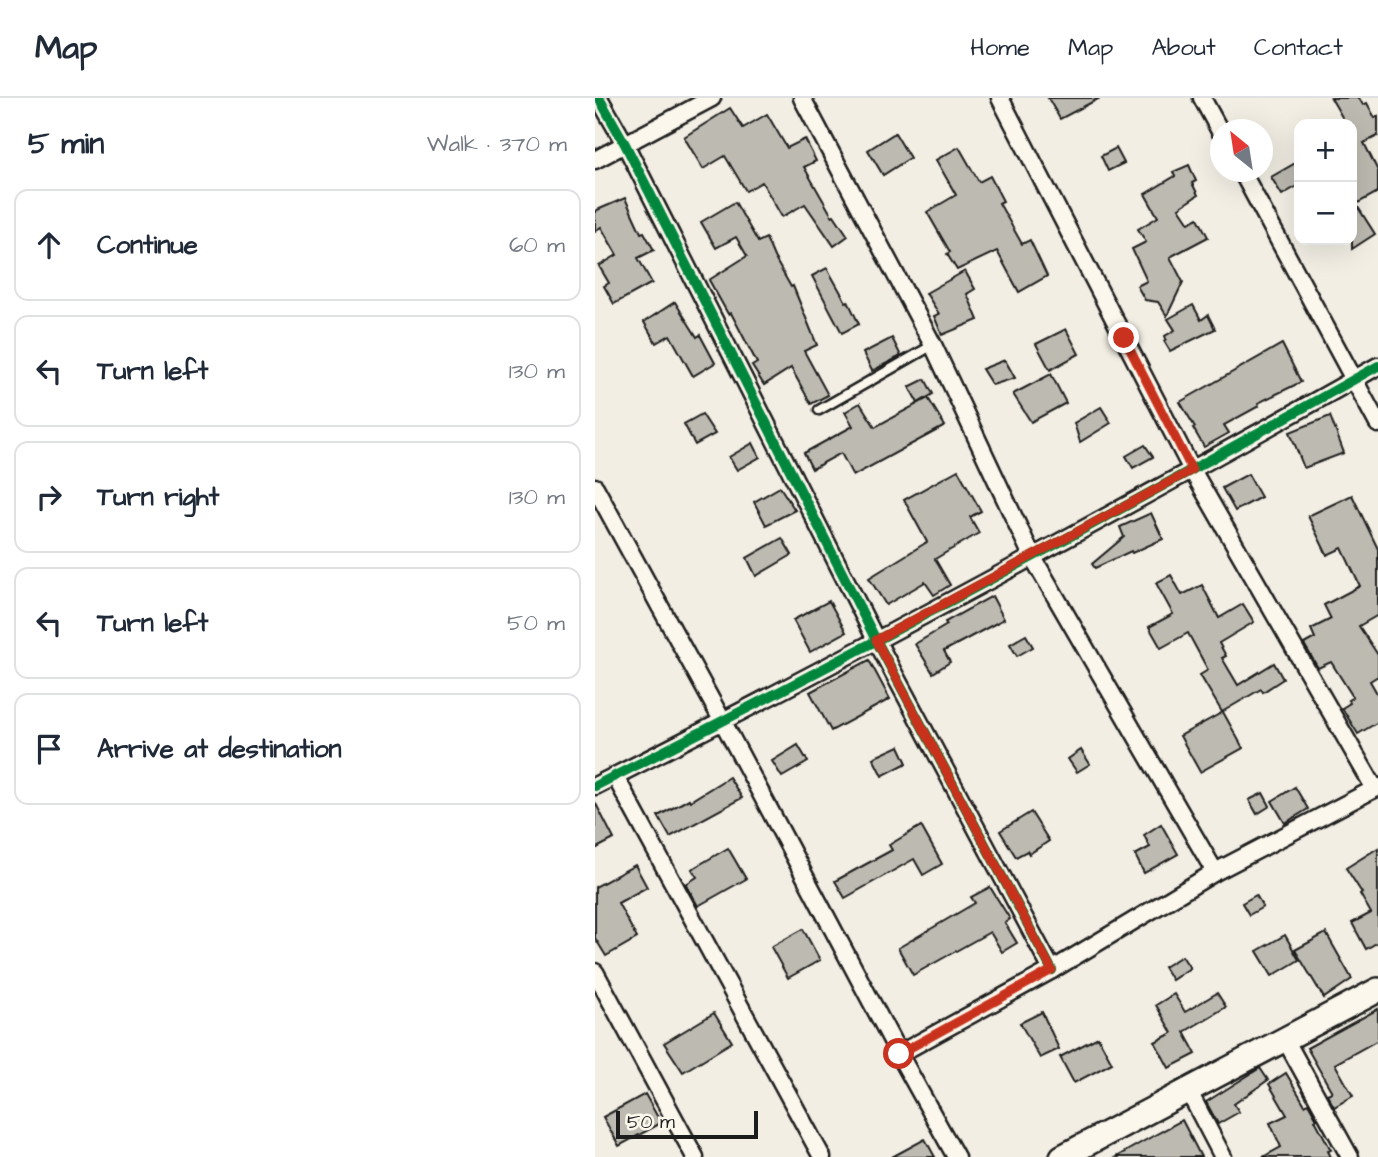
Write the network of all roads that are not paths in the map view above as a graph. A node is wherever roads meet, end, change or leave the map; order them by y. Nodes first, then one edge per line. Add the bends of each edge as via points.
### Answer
1 (599, 98) edge
2 (712, 98) edge
3 (801, 98) edge
4 (1000, 98) edge
5 (1202, 98) edge
6 (1213, 119) edge
7 (625, 144) junction
8 (595, 160) edge
9 (1246, 182) edge
10 (933, 345) junction
11 (1378, 366) edge
12 (1354, 380) junction
13 (819, 410) dead end
14 (1378, 424) edge
15 (1192, 470) junction
16 (595, 487) edge
17 (1032, 556) junction
18 (876, 640) junction
19 (723, 722) junction
20 (615, 776) junction
21 (595, 786) edge
22 (1376, 788) edge
23 (1215, 872) junction
24 (1052, 970) junction
25 (595, 972) edge
26 (1378, 990) edge
27 (1285, 1040) junction
28 (899, 1054) junction
29 (1188, 1090) junction
30 (1088, 1151) edge
31 (695, 1157) edge
32 (822, 1157) edge
33 (956, 1157) edge
34 (1062, 1157) edge
35 (1223, 1157) edge
36 (1350, 1157) edge

1 - 7 street
2 - 7 street
3 - 10 street
4 - 15 street
5 - 6 street
7 - 8 street
7 - 18 street
9 - 12 street
10 - 13 lane
10 - 17 street
11 - 12 street
12 - 14 street
12 - 15 street
15 - 17 street
15 - 22 street
16 - 19 street
17 - 18 street
17 - 23 street
18 - 19 street
18 - 24 street
19 - 20 street
19 - 28 street
20 - 21 street
20 - 32 street
22 - 23 street
23 - 24 street
24 - 28 street
25 - 31 street
26 - 27 street
27 - 29 street
27 - 36 street
28 - 33 street
29 - 30 street
29 - 35 street
30 - 34 street

